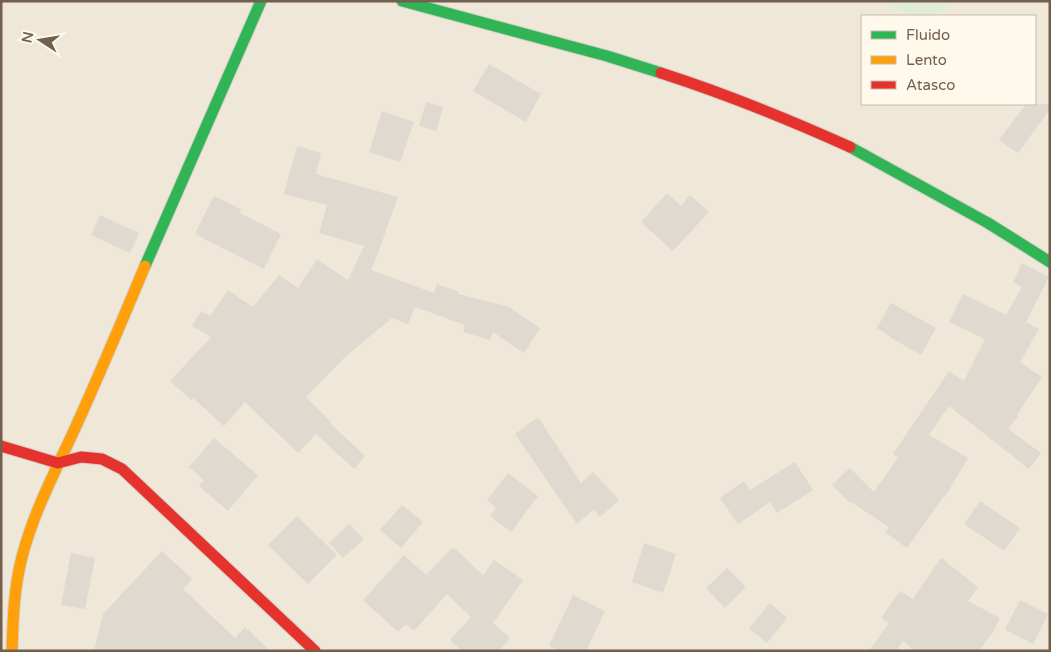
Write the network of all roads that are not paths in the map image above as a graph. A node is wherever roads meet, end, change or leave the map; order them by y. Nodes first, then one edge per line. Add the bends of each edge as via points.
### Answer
1 (261, 1) edge
2 (402, 1) edge
3 (1050, 262) edge
4 (1, 446) edge
5 (58, 463) junction
6 (12, 651) edge
7 (314, 651) edge

1 - 5 street
2 - 3 street via 607,56 707,88 787,119 850,147
4 - 5 street
5 - 6 street via 23,552 15,601
5 - 7 street via 81,457 102,460 122,470

